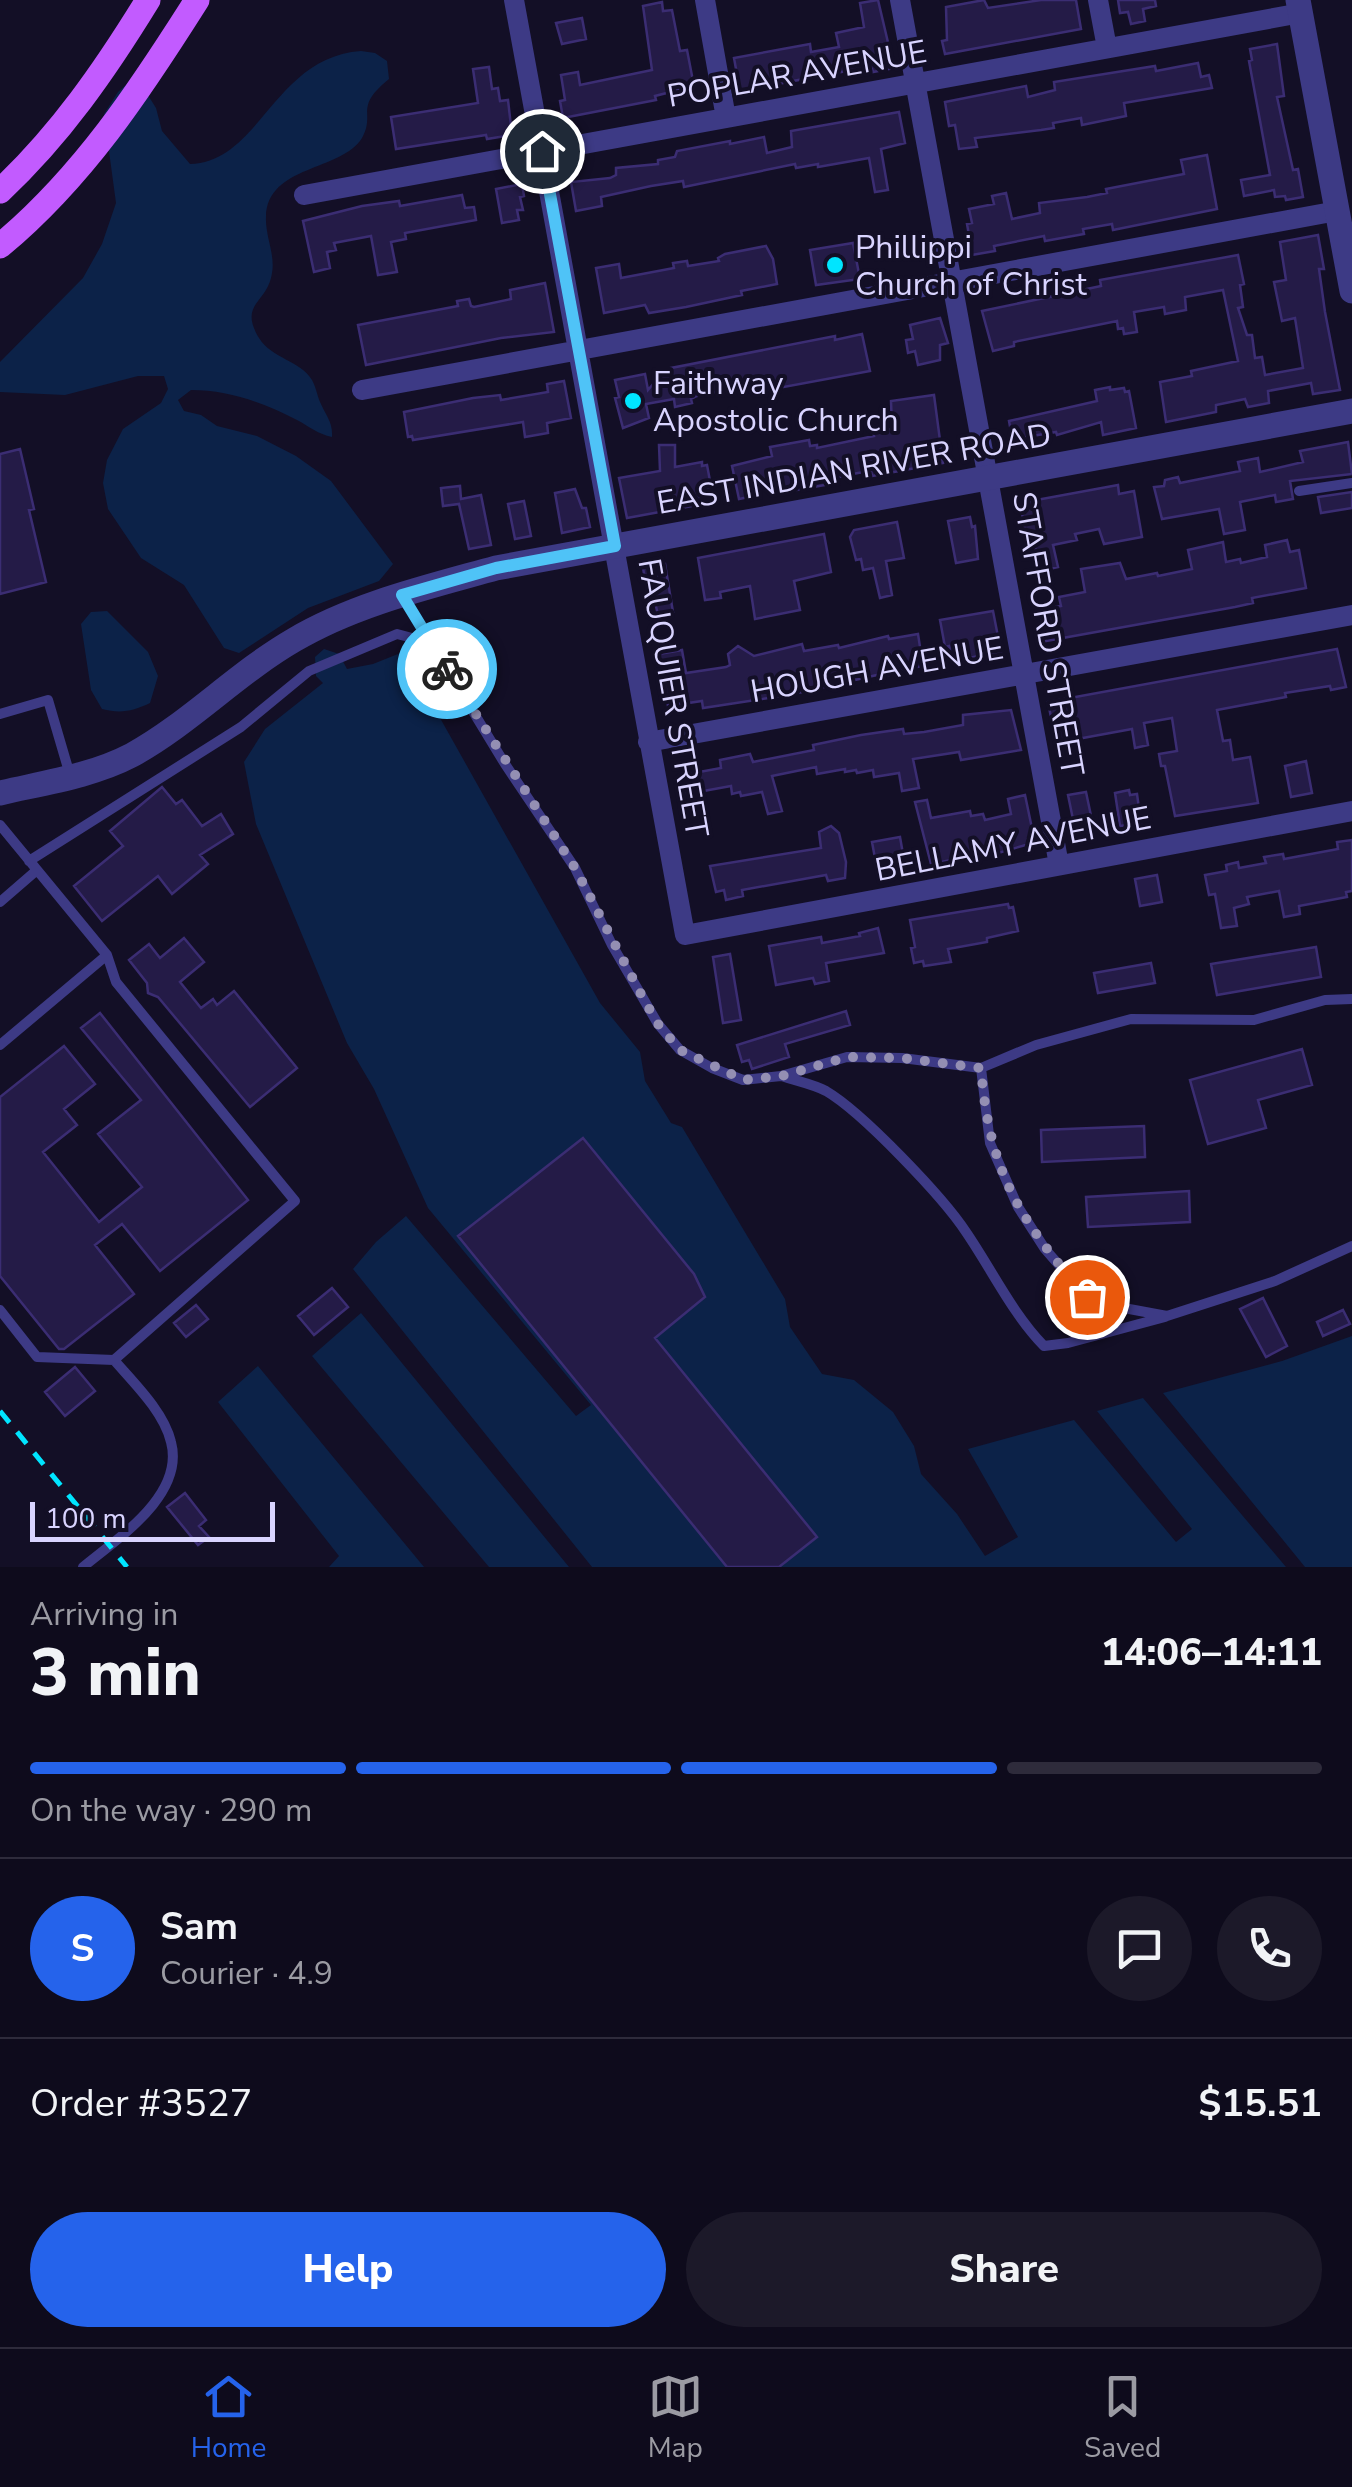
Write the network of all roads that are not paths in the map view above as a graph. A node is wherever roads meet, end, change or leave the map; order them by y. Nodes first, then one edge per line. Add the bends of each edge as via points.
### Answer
1 (148, 0) edge
2 (196, 0) edge
3 (514, 0) edge
4 (705, 0) edge
5 (900, 0) edge
6 (1098, 0) edge
7 (1299, 6) edge
8 (1107, 48) junction
9 (916, 83) junction
10 (726, 118) junction
11 (542, 151) junction
12 (0, 191) edge
13 (304, 195) dead end
14 (1337, 211) junction
15 (0, 246) edge
16 (953, 281) junction
17 (1352, 291) edge
18 (579, 350) junction
19 (362, 390) dead end
20 (1352, 411) edge
21 (989, 478) junction
22 (1352, 482) edge
23 (1299, 491) dead end
24 (615, 546) junction
25 (402, 595) junction
26 (1352, 615) edge
27 (431, 643) junction
28 (1026, 674) junction
29 (0, 714) edge
30 (648, 742) junction
31 (70, 776) junction
32 (0, 793) edge
33 (1352, 811) edge
34 (0, 827) edge
35 (33, 865) junction
36 (1059, 866) junction
37 (0, 902) edge
38 (685, 935) joint
39 (107, 955) junction
40 (1352, 999) edge
41 (0, 1045) edge
42 (981, 1068) junction
43 (782, 1076) junction
44 (1352, 1246) edge
45 (0, 1310) edge
46 (1168, 1316) junction
47 (114, 1360) junction
48 (82, 1567) edge

1 - 12 main road via 84,98
2 - 15 main road via 88,159
3 - 11 street, FAUQUIER STREET
4 - 10 street
5 - 9 street, STAFFORD STREET
6 - 8 street
7 - 8 street, POPLAR AVENUE
7 - 14 street
8 - 9 street, POPLAR AVENUE
9 - 10 street, POPLAR AVENUE
9 - 16 street, STAFFORD STREET
10 - 11 street, POPLAR AVENUE
11 - 13 street, POPLAR AVENUE
11 - 18 street, FAUQUIER STREET
14 - 16 street
14 - 17 street
16 - 18 street
16 - 21 street, STAFFORD STREET
18 - 19 street
18 - 24 street, FAUQUIER STREET
20 - 21 street, EAST INDIAN RIVER ROAD
21 - 24 street, EAST INDIAN RIVER ROAD
21 - 28 street, STAFFORD STREET
22 - 23 lane
24 - 25 street, EAST INDIAN RIVER ROAD via 496,568
24 - 30 street, FAUQUIER STREET
25 - 27 lane
25 - 31 street, EAST INDIAN RIVER ROAD via 294,640 138,751
26 - 28 street, HOUGH AVENUE
27 - 35 lane via 397,634 309,671 241,727
27 - 43 lane via 575,868 658,1024 680,1050 712,1068 744,1080
28 - 30 street, HOUGH AVENUE
28 - 36 street, STAFFORD STREET
29 - 31 lane via 48,700
30 - 38 street, FAUQUIER STREET
31 - 32 street, EAST INDIAN RIVER ROAD
33 - 36 street, BELLAMY AVENUE
34 - 35 lane
35 - 37 lane
35 - 39 lane
36 - 38 street, BELLAMY AVENUE
39 - 41 lane
39 - 47 lane via 116,982 295,1201
40 - 42 lane via 1254,1020 1131,1020 1036,1044
42 - 43 lane via 848,1057
42 - 46 lane via 990,1142 1045,1250 1087,1297
43 - 46 lane via 825,1090 908,1167 963,1227 1044,1346
44 - 46 lane via 1275,1281
45 - 47 lane via 37,1357
47 - 48 lane via 171,1440 174,1470 132,1526

